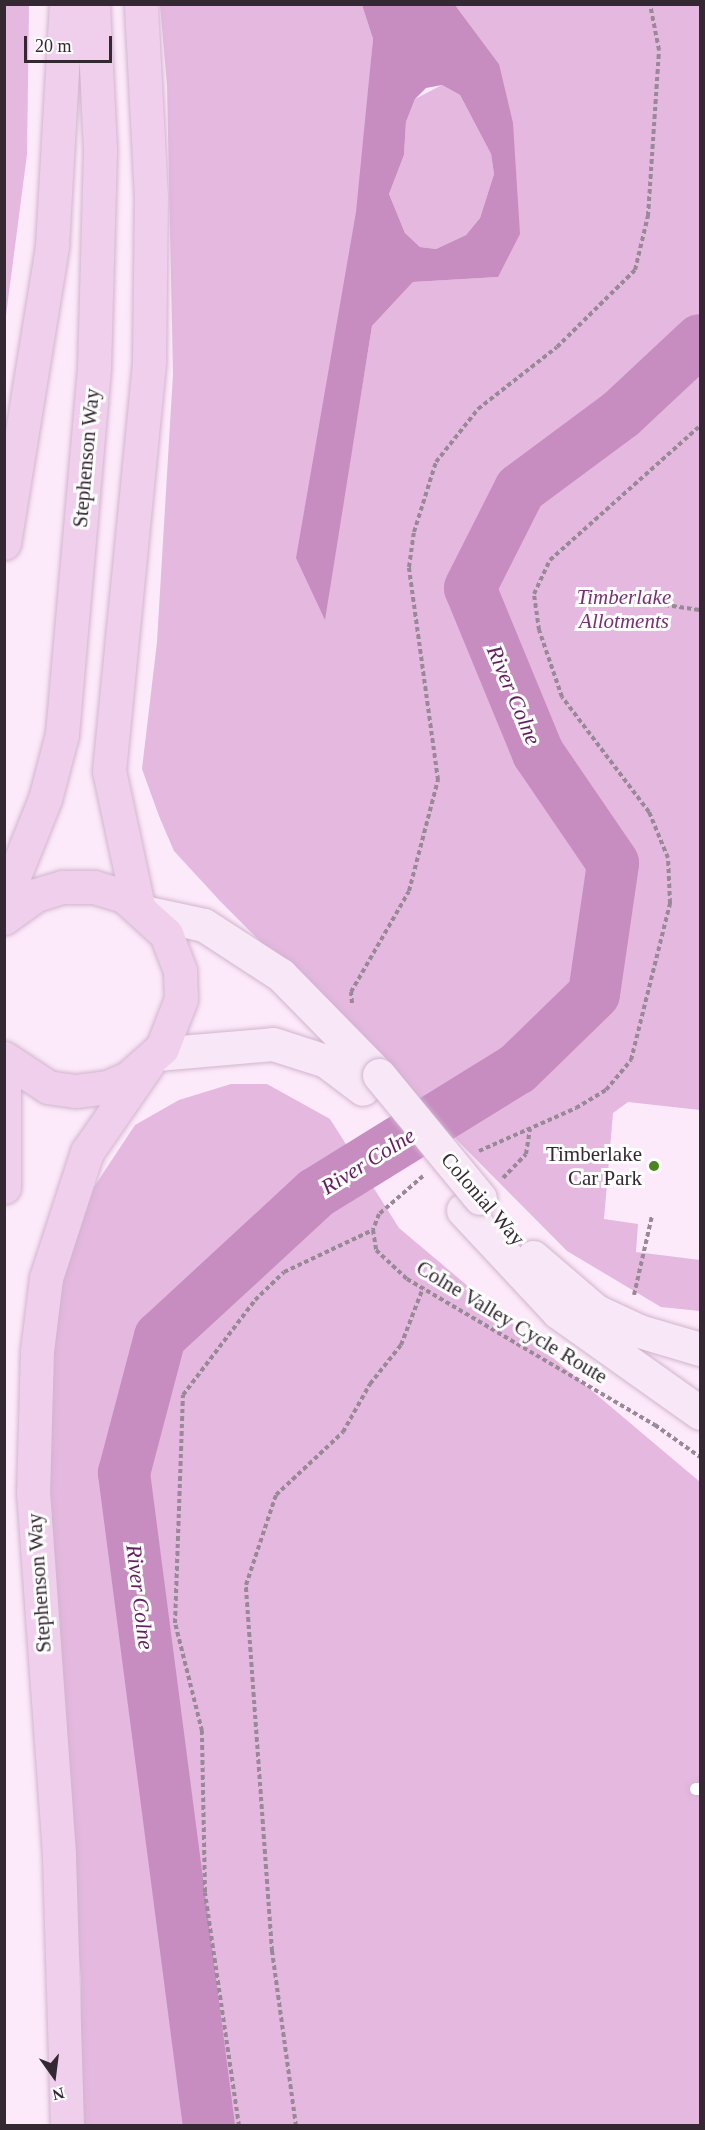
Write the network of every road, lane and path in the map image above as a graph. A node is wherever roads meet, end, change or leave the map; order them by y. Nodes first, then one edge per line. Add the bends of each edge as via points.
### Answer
1 (66, 4) edge
2 (93, 4) edge
3 (141, 4) edge
4 (650, 4) edge
5 (700, 426) edge
6 (4, 543) edge
7 (583, 593) dead end
8 (700, 610) edge
9 (4, 901) edge
10 (143, 910) junction
11 (4, 918) edge
12 (352, 1010) dead end
13 (4, 1058) edge
14 (152, 1059) junction
15 (4, 1077) edge
16 (371, 1082) junction
17 (530, 1129) junction
18 (469, 1155) dead end
19 (428, 1172) dead end
20 (4, 1187) edge
21 (480, 1197) junction
22 (652, 1216) dead end
23 (373, 1230) junction
24 (423, 1288) junction
25 (631, 1305) dead end
26 (700, 1349) edge
27 (700, 1413) edge
28 (700, 1457) edge
29 (67, 2126) edge
30 (239, 2126) edge
31 (296, 2126) edge

1 - 6 main road via 52,245
2 - 9 main road, Stephenson Way via 100,149 94,367 62,734 45,799
3 - 10 main road via 150,176 149,361 109,771
4 - 12 path via 659,50 648,216 635,270 557,347 478,409 436,462 414,532 409,567 438,780 409,891 351,992
5 - 17 path via 550,560 534,594 539,630 562,697 649,812 668,858 670,903 631,1060 606,1090
7 - 8 path
10 - 11 main road via 94,887 63,887 36,895
10 - 14 main road, Stephenson Way via 166,934 180,971 175,1025
10 - 16 street, Colonial Way via 204,925 281,975
13 - 14 main road via 24,1076 75,1091 108,1087
14 - 16 street, Colonial Way via 273,1044 326,1061
14 - 29 main road, Stephenson Way via 87,1152 46,1278 37,1351 33,1494 59,1854
15 - 20 main road
16 - 21 street, Colonial Way, bridge
17 - 18 path
17 - 21 path via 526,1154
19 - 23 path via 379,1214
21 - 26 street, Colonial Way via 552,1276 596,1311 639,1331
21 - 27 street, Colonial Way via 558,1312
22 - 25 path
23 - 24 path, Colne Valley Cycle Route via 376,1250
23 - 30 path via 284,1272 255,1300 183,1395 175,1623 201,1731 205,1892
24 - 28 path, Colne Valley Cycle Route via 655,1425
24 - 31 path via 401,1345 370,1384 343,1432 276,1495 246,1585 272,1951

